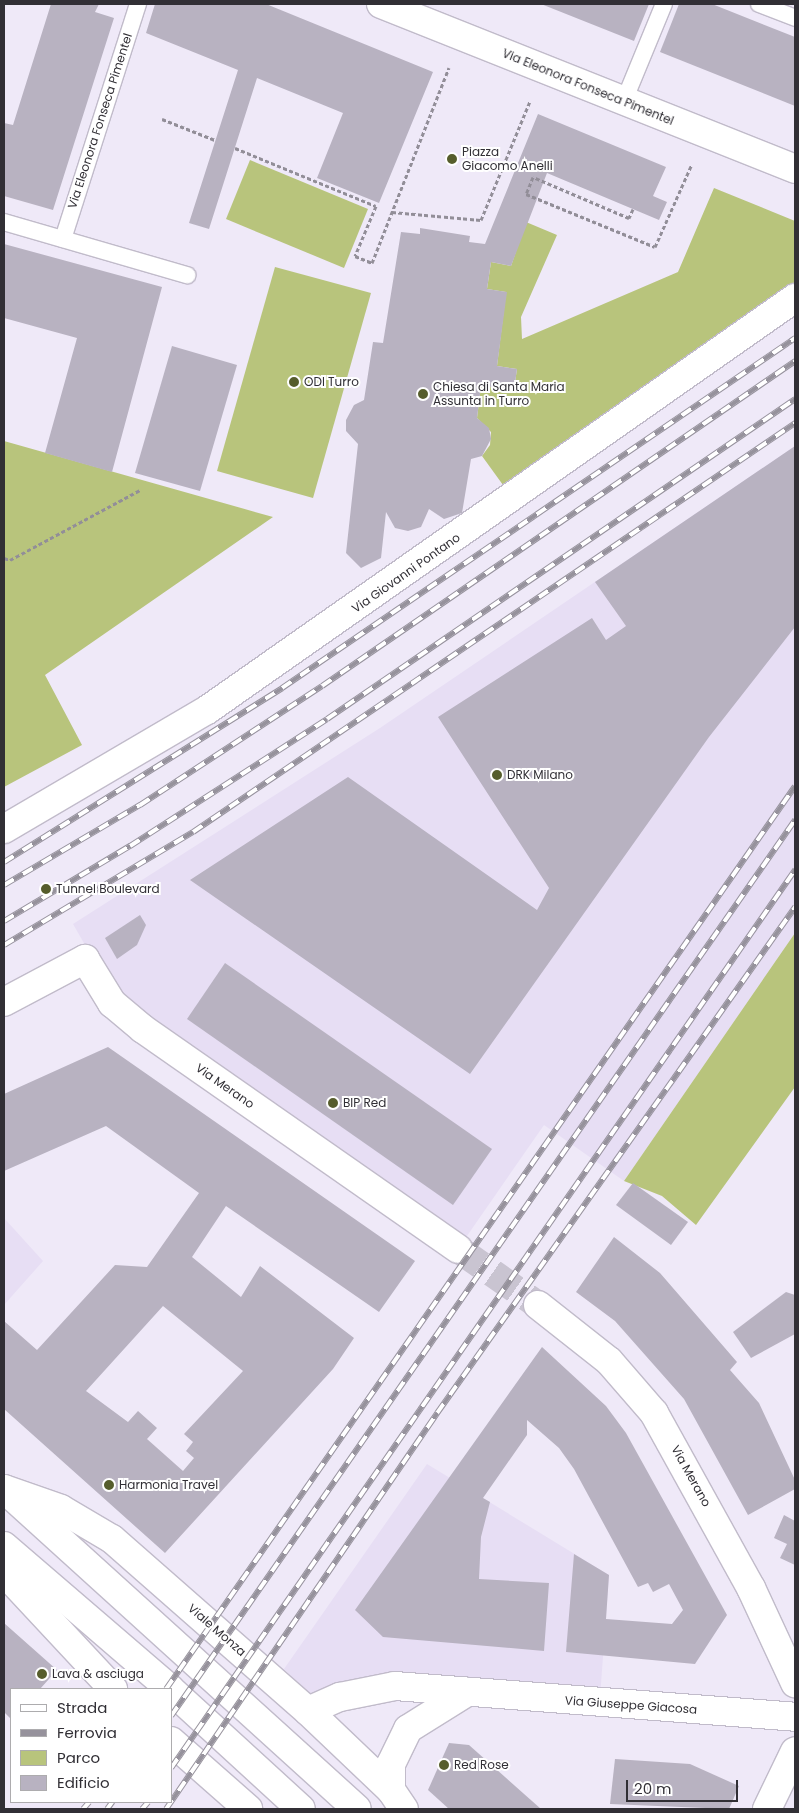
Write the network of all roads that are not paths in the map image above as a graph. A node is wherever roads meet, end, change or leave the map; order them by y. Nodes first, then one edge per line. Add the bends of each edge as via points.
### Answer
1 (138, 4) edge
2 (381, 4) edge
3 (664, 4) edge
4 (760, 4) edge
5 (795, 18) edge
6 (624, 101) junction
7 (795, 170) edge
8 (4, 222) edge
9 (63, 239) junction
10 (187, 275) dead end
11 (795, 298) edge
12 (4, 829) edge
13 (4, 1002) edge
14 (458, 1249) tunnel mouth
15 (538, 1305) tunnel mouth
16 (4, 1489) edge
17 (4, 1546) edge
18 (4, 1572) edge
19 (795, 1682) edge
20 (113, 1688) edge
21 (169, 1688) edge
22 (172, 1691) edge
23 (467, 1692) junction
24 (308, 1712) junction
25 (795, 1717) edge
26 (172, 1741) edge
27 (795, 1751) edge
28 (398, 1800) edge
29 (248, 1809) edge
30 (301, 1809) edge
31 (357, 1809) edge
32 (767, 1809) edge

1 - 9 lane, Via Eleonora Fonseca Pimentel
2 - 6 street, Via Eleonora Fonseca Pimentel
3 - 6 lane
4 - 5 lane
6 - 7 street, Via Eleonora Fonseca Pimentel
8 - 9 lane
9 - 10 lane
11 - 12 street, Via Giovanni Pontano via 208,710
13 - 14 street, Via Merano via 85,959 112,1003 143,1028
15 - 19 street, Via Merano via 609,1361 654,1413 751,1588
16 - 24 street, Viale Monza via 61,1509 112,1539
16 - 31 street, Viale Monza
17 - 21 street
18 - 20 street
22 - 30 street
23 - 24 street, Via Giuseppe Giacosa via 380,1687
23 - 25 street, Via Giuseppe Giacosa
23 - 28 street via 408,1729 391,1764
24 - 28 street, Viale Monza
26 - 29 street
27 - 32 street

